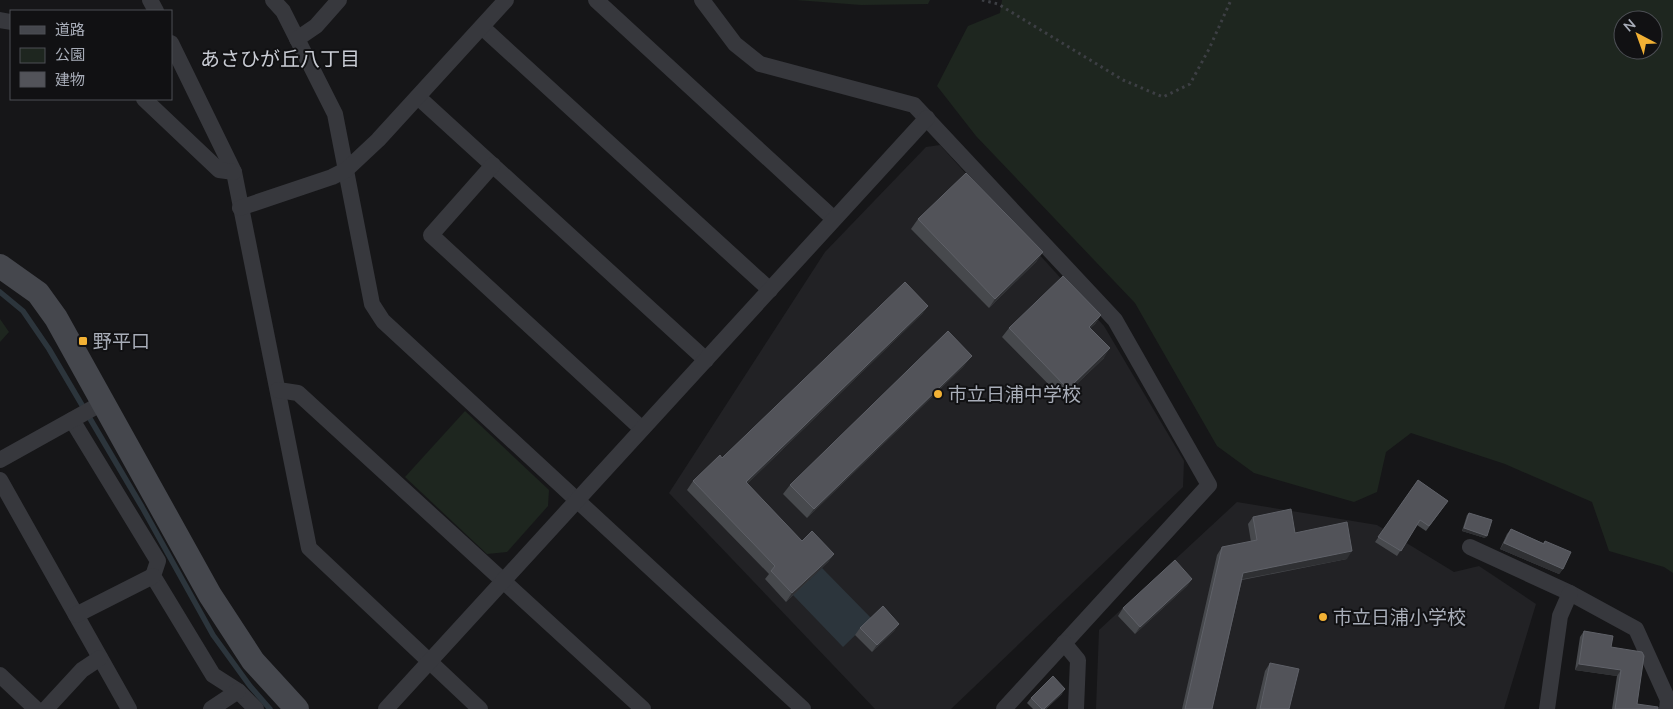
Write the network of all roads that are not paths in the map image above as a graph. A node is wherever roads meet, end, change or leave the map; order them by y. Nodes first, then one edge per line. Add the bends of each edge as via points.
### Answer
1 (273, 0) edge
2 (339, 0) edge
3 (506, 0) edge
4 (596, 0) edge
5 (702, 0) edge
6 (482, 27) junction
7 (297, 39) junction
8 (172, 45) edge
9 (418, 97) junction
10 (145, 100) edge
11 (927, 118) junction
12 (493, 165) junction
13 (346, 170) junction
14 (234, 172) junction
15 (240, 208) junction
16 (834, 219) junction
17 (0, 266) edge
18 (770, 290) junction
19 (706, 360) junction
20 (278, 390) junction
21 (104, 402) junction
22 (72, 420) junction
23 (642, 429) junction
24 (0, 460) edge
25 (0, 480) edge
26 (577, 501) junction
27 (1470, 547) dead end
28 (153, 576) junction
29 (503, 582) junction
30 (1570, 594) junction
31 (76, 615) junction
32 (1064, 643) junction
33 (100, 658) junction
34 (430, 662) junction
35 (0, 675) edge
36 (238, 691) junction
37 (1669, 703) edge
38 (36, 709) edge
39 (46, 709) edge
40 (129, 709) edge
41 (211, 709) edge
42 (256, 709) edge
43 (296, 709) edge
44 (386, 709) edge
45 (480, 709) edge
46 (642, 709) edge
47 (803, 709) edge
48 (1004, 709) edge
49 (1076, 709) edge
50 (1547, 709) edge

1 - 7 street via 283,11
2 - 7 street via 316,26
3 - 6 street
4 - 16 street
5 - 11 street via 735,44 760,64 914,105
6 - 9 street
6 - 18 street
7 - 13 street via 335,114
8 - 14 street
9 - 12 street
9 - 13 street
10 - 14 street via 219,170
11 - 16 street
11 - 32 street via 1115,320 1209,485
12 - 19 street
12 - 23 street via 431,235
13 - 15 street
13 - 26 street via 372,304 383,321
14 - 15 street
15 - 20 street
16 - 18 street
17 - 21 street via 38,293
18 - 19 street
19 - 23 street
20 - 29 street via 298,393
20 - 34 street via 309,548
21 - 22 street
21 - 43 street via 210,595 253,661
22 - 24 street
22 - 28 street via 158,561
23 - 26 street
25 - 31 street
26 - 29 street
26 - 47 street
27 - 30 street
28 - 31 street
28 - 36 street via 213,675
29 - 34 street
29 - 46 street
30 - 37 street via 1636,630
30 - 50 street via 1560,616
31 - 33 street
32 - 48 street
32 - 49 street via 1078,660
33 - 39 street via 82,670
33 - 40 street
34 - 44 street
34 - 45 street
35 - 38 street
36 - 41 street
36 - 42 street

